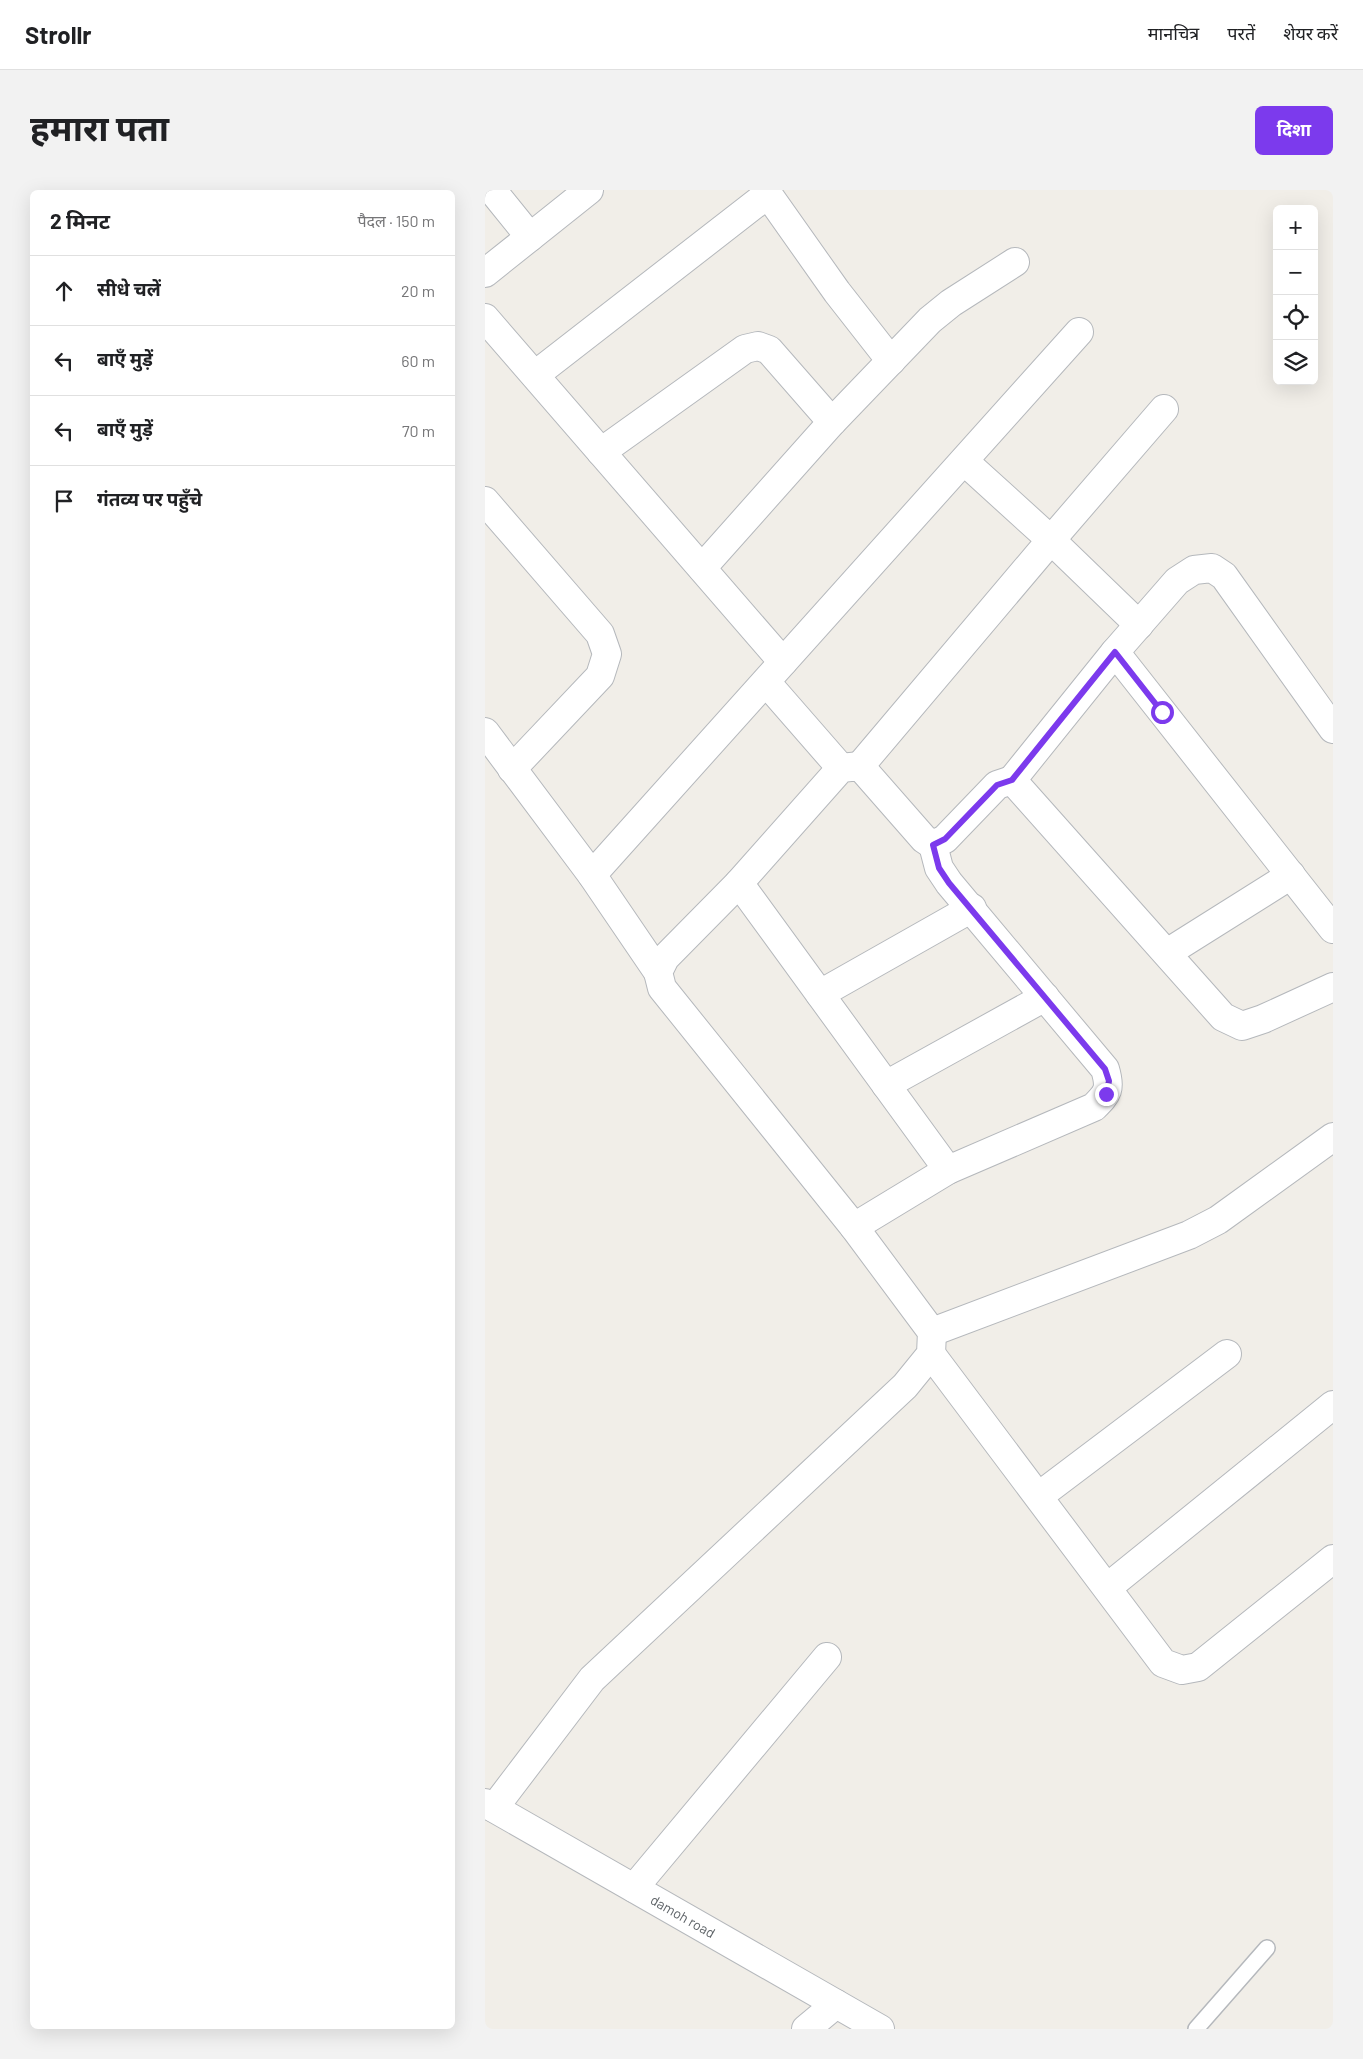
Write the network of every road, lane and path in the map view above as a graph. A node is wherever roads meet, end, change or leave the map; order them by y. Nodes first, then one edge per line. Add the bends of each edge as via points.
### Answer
1 (492, 190) edge
2 (589, 190) edge
3 (766, 192) edge
4 (530, 237) junction
5 (1015, 262) dead end
6 (485, 273) edge
7 (485, 318) edge
8 (1079, 332) dead end
9 (891, 361) junction
10 (535, 375) junction
11 (1164, 409) dead end
12 (832, 422) junction
13 (601, 452) junction
14 (964, 461) junction
15 (485, 501) edge
16 (1051, 540) junction
17 (702, 568) junction
18 (1139, 625) junction
19 (1115, 652) junction
20 (783, 662) junction
21 (765, 682) junction
22 (1333, 729) edge
23 (485, 732) edge
24 (850, 767) junction
25 (512, 769) junction
26 (1012, 780) junction
27 (933, 845) junction
28 (592, 875) junction
29 (1291, 875) junction
30 (739, 882) junction
31 (972, 908) junction
32 (1333, 929) edge
33 (1167, 953) junction
34 (658, 972) junction
35 (1333, 987) edge
36 (820, 994) junction
37 (1045, 997) junction
38 (886, 1085) junction
39 (1333, 1137) edge
40 (948, 1170) junction
41 (854, 1227) junction
42 (931, 1343) junction
43 (1227, 1354) dead end
44 (1333, 1405) edge
45 (1039, 1496) junction
46 (1333, 1559) edge
47 (1107, 1587) junction
48 (827, 1658) dead end
49 (489, 1805) edge
50 (634, 1888) junction
51 (1267, 1948) dead end
52 (836, 2004) junction
53 (806, 2029) edge
54 (880, 2029) edge
55 (1196, 2029) edge

1 - 4 street
2 - 4 street
3 - 9 street
3 - 10 street
4 - 6 street
5 - 9 street via 930,320
7 - 10 street
8 - 14 street
9 - 12 street
10 - 13 street
11 - 16 street
12 - 13 street via 769,350 758,346 745,350
12 - 17 street
13 - 17 street
14 - 16 street
14 - 20 street
15 - 25 street via 600,634 607,654 600,676
16 - 18 street
16 - 24 street
17 - 20 street
18 - 19 street
18 - 22 street via 1177,581 1194,570 1211,568 1224,576
19 - 26 street
19 - 29 street
20 - 21 street
21 - 24 street
21 - 28 street
23 - 25 street
24 - 27 street
24 - 30 street
25 - 28 street
26 - 27 street via 997,785 945,839
26 - 33 street
27 - 31 street via 939,868
28 - 34 street
29 - 32 street
29 - 33 street
30 - 34 street via 665,958
30 - 36 street
31 - 36 street
31 - 37 street
33 - 35 street via 1223,1017 1242,1026
34 - 41 street via 662,988
36 - 38 street
37 - 38 street
37 - 40 street via 1105,1069 1109,1081 1106,1094 1094,1107
38 - 40 street
39 - 42 street via 1217,1220 1189,1235
40 - 41 street
41 - 42 street
42 - 45 street
42 - 49 street via 905,1386 592,1679
43 - 45 street
44 - 47 street
45 - 47 street
46 - 47 street via 1198,1667 1182,1670 1163,1663
48 - 50 street
49 - 50 street, damoh road
50 - 52 street, damoh road
51 - 55 lane
52 - 53 street
52 - 54 street, damoh road

